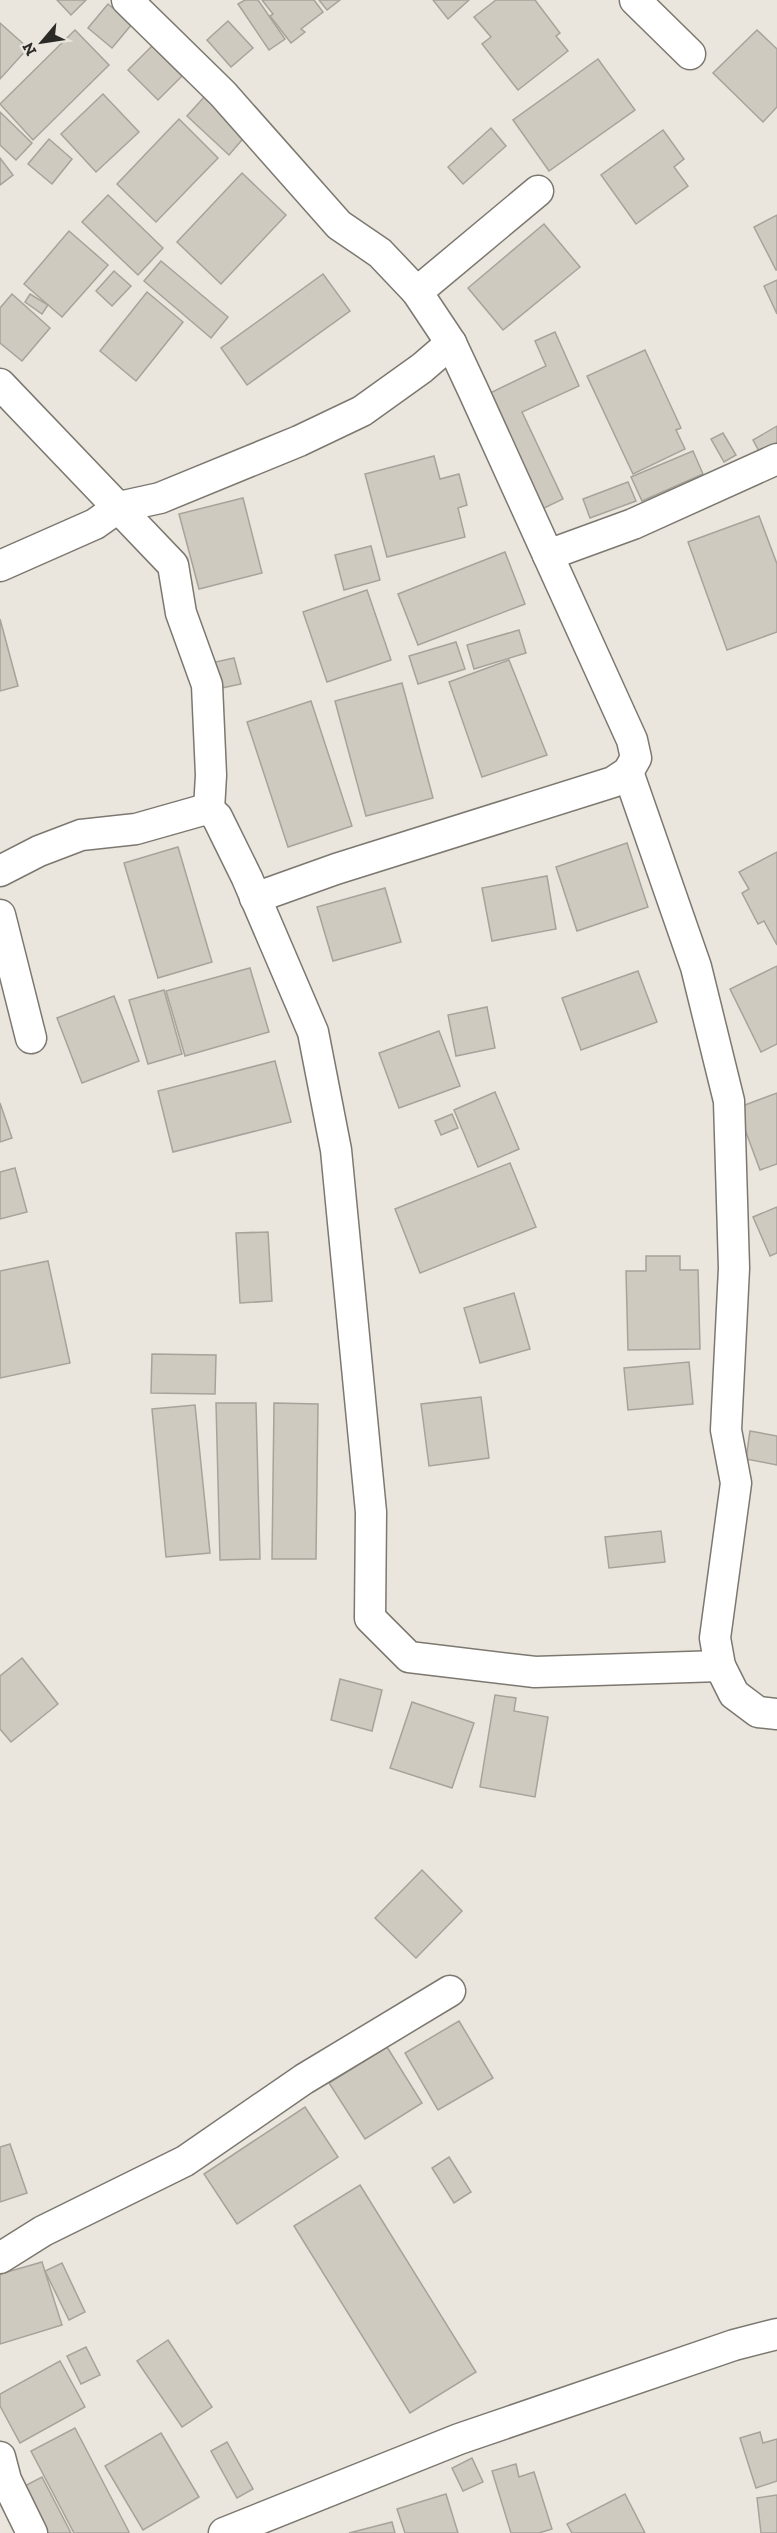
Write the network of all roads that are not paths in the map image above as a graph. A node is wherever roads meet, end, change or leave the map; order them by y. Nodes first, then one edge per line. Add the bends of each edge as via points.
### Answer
1 (127, 0) edge
2 (635, 0) edge
3 (690, 54) dead end
4 (538, 191) dead end
5 (417, 292) junction
6 (450, 343) junction
7 (0, 384) edge
8 (777, 459) edge
9 (119, 507) junction
10 (548, 555) junction
11 (0, 566) edge
12 (628, 772) junction
13 (209, 810) junction
14 (0, 871) edge
15 (255, 898) junction
16 (0, 915) edge
17 (31, 1038) dead end
18 (720, 1666) junction
19 (777, 1714) edge
20 (450, 1991) dead end
21 (0, 2258) edge
22 (777, 2334) edge
23 (0, 2457) edge
24 (32, 2533) edge
25 (224, 2533) edge

1 - 5 street via 223,94 339,225 380,253
2 - 3 street
4 - 5 street
5 - 6 street
6 - 9 street via 362,411 160,498
6 - 10 street
7 - 9 street
8 - 10 street via 633,524
9 - 11 street via 95,524
9 - 13 street via 173,565 181,613 207,685
10 - 12 street via 632,740 636,758
12 - 15 street via 613,782 346,865
12 - 18 street via 696,967 729,1101 734,1268 726,1430 736,1483 715,1638
13 - 14 street via 135,829 81,835
13 - 15 street via 218,817
15 - 18 street via 313,1032 336,1150 370,1512 370,1618 410,1657 535,1672
16 - 17 street
18 - 19 street via 734,1694 758,1712
20 - 21 street via 304,2079 185,2161 43,2231
22 - 25 street via 734,2345 459,2439
23 - 24 street via 6,2480

